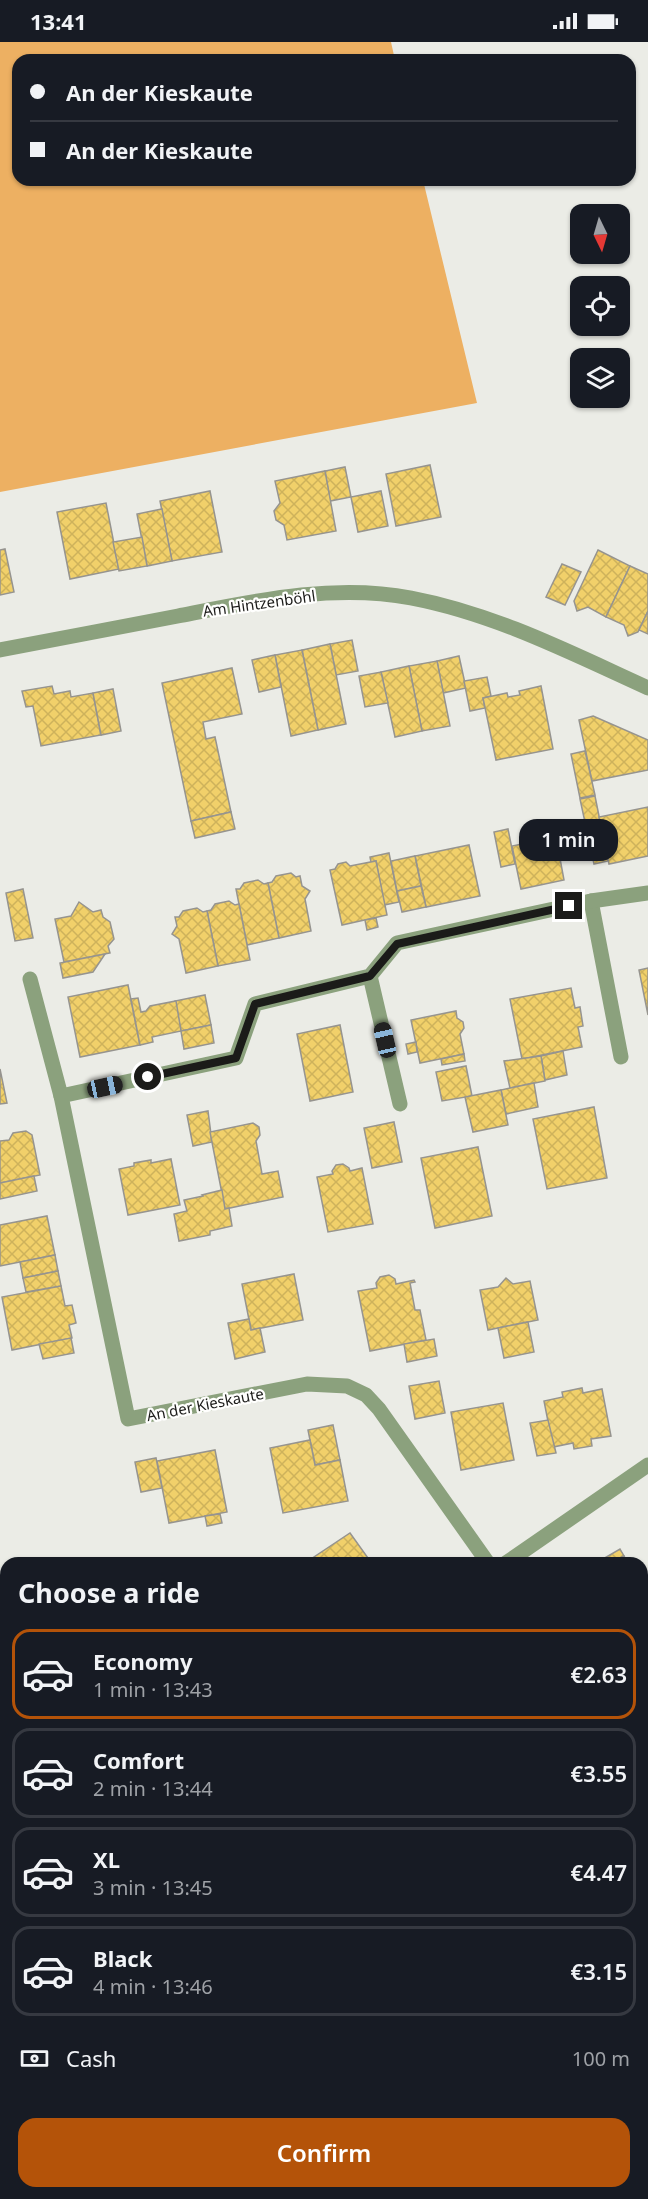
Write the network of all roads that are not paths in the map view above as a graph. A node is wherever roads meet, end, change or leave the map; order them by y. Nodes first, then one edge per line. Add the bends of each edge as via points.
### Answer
1 (0, 650) edge
2 (648, 688) edge
3 (648, 893) edge
4 (591, 902) junction
5 (370, 976) junction
6 (30, 980) dead end
7 (621, 1056) dead end
8 (61, 1096) junction
9 (400, 1104) dead end
10 (648, 1465) edge
11 (484, 1557) edge
12 (515, 1557) edge

1 - 2 street, Am Hintzenböhl via 232,605 296,595 353,592 411,598 498,621
3 - 4 street
4 - 5 street via 397,944
4 - 7 street
5 - 8 street via 255,1004 236,1058
5 - 9 street
6 - 8 street, An der Kieskaute
8 - 11 street, An der Kieskaute via 128,1419 307,1384 347,1386 366,1395 379,1409
10 - 12 street

